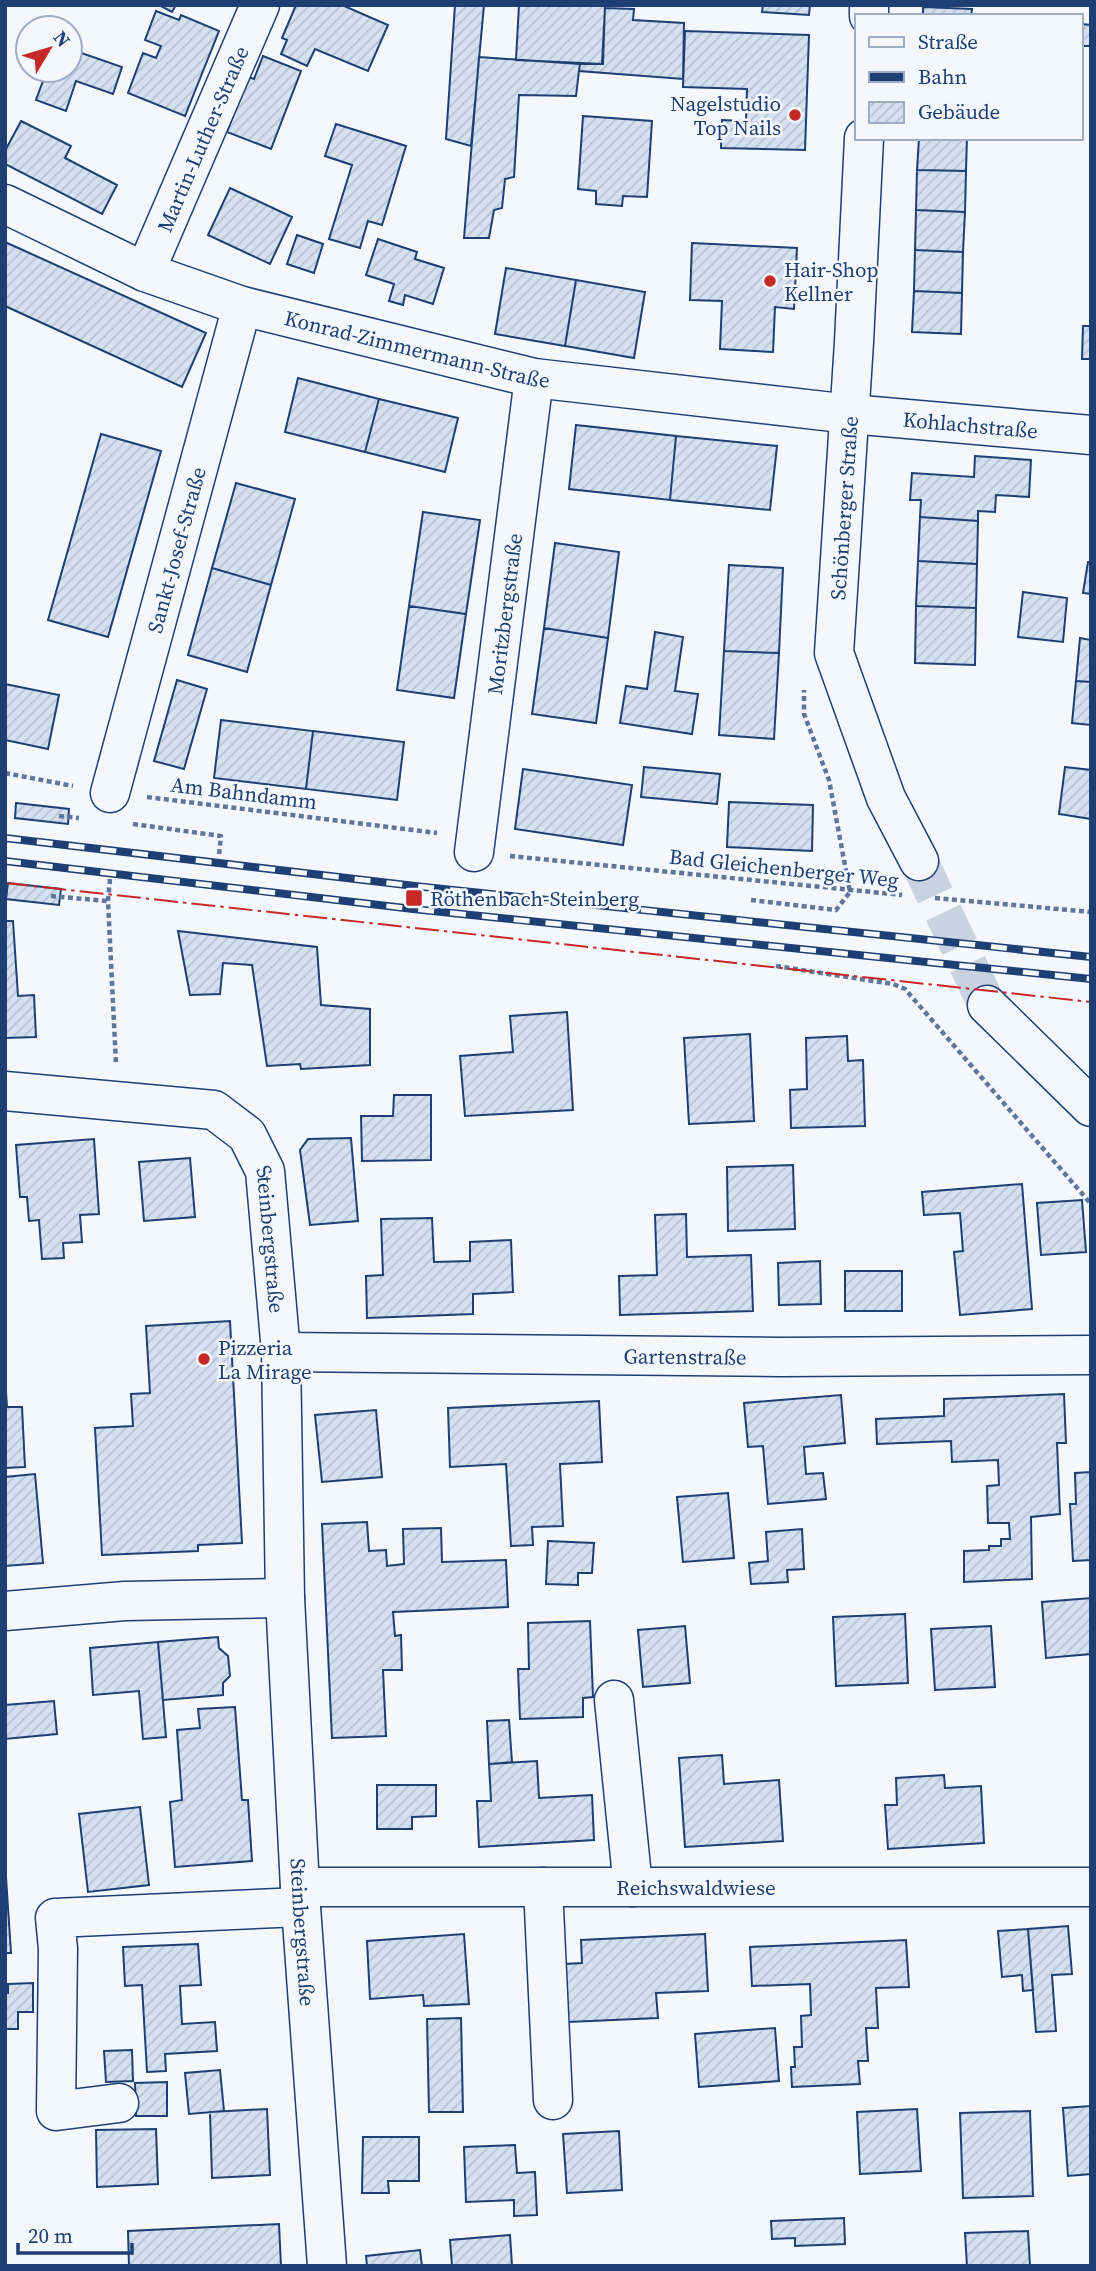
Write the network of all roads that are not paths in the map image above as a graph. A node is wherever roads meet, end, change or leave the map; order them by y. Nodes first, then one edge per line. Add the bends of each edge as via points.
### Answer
1 (260, 5) edge
2 (864, 140) edge
3 (5, 204) edge
4 (145, 272) junction
5 (242, 306) junction
6 (534, 378) junction
7 (850, 414) junction
8 (1091, 435) edge
9 (117, 808) road end
10 (474, 852) road end
11 (919, 861) tunnel mouth
12 (987, 1005) tunnel mouth
13 (5, 1091) edge
14 (1091, 1107) edge
15 (281, 1352) junction
16 (1091, 1355) edge
17 (285, 1598) junction
18 (5, 1611) edge
19 (614, 1700) dead end
20 (543, 1887) junction
21 (633, 1887) junction
22 (1091, 1887) edge
23 (301, 1897) junction
24 (553, 2100) dead end
25 (119, 2103) dead end
26 (327, 2266) edge

1 - 4 street, Martin-Luther-Straße
2 - 7 street, Schönberger Straße
3 - 4 street, Konrad-Zimmermann-Straße
4 - 5 street, Konrad-Zimmermann-Straße
5 - 6 street, Konrad-Zimmermann-Straße
5 - 9 street, Sankt-Josef-Straße
6 - 7 street, Konrad-Zimmermann-Straße
6 - 10 street, Moritzbergstraße
7 - 8 street, Kohlachstraße
7 - 11 street, Schönberger Straße via 834,653 886,798
12 - 14 street
13 - 15 street, Steinbergstraße via 214,1110 247,1135 265,1171
15 - 16 street, Gartenstraße
15 - 17 street, Steinbergstraße
17 - 18 street via 125,1601
17 - 23 street, Steinbergstraße
19 - 21 street
20 - 21 street, Reichswaldwiese
20 - 23 street, Reichswaldwiese
20 - 24 street
21 - 22 street, Reichswaldwiese
23 - 25 street, Reichswaldwiese via 55,1918 56,2111
23 - 26 street, Steinbergstraße

